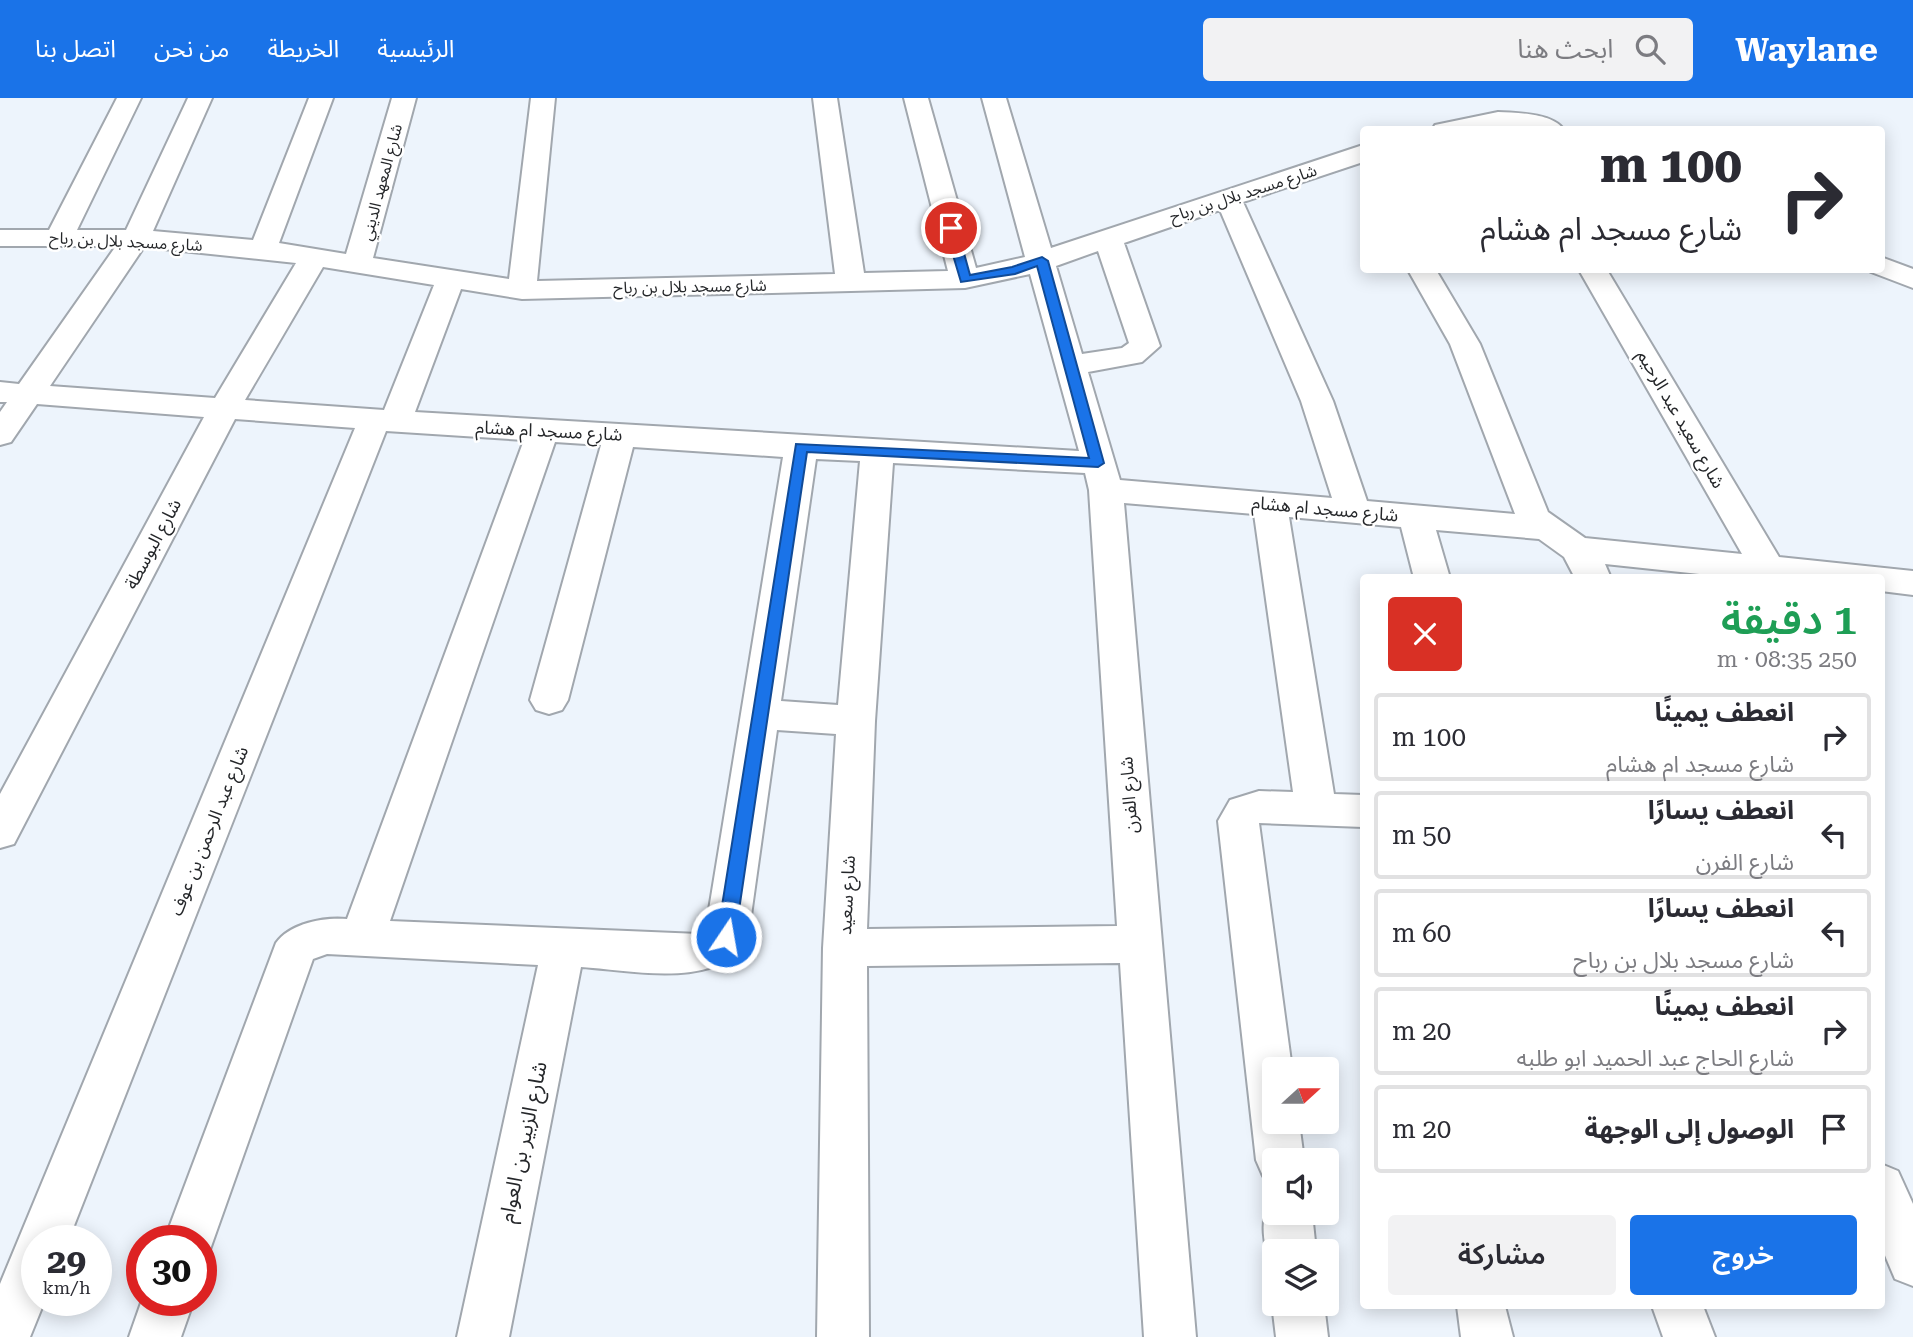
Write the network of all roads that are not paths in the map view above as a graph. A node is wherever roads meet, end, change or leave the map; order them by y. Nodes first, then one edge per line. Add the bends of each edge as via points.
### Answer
1 (129, 98) edge
2 (200, 98) edge
3 (321, 98) edge
4 (404, 98) edge
5 (543, 98) edge
6 (825, 98) edge
7 (916, 98) edge
8 (994, 98) edge
9 (1508, 124) edge
10 (1457, 126) edge
11 (1544, 126) edge
12 (1360, 158) edge
13 (1228, 198) junction
14 (10, 237) edge
15 (59, 238) junction
16 (1108, 238) junction
17 (136, 239) junction
18 (263, 249) junction
19 (313, 259) junction
20 (1042, 261) junction
21 (0, 264) edge
22 (357, 266) junction
23 (1885, 268) edge
24 (1424, 273) edge
25 (1596, 273) edge
26 (965, 279) junction
27 (1913, 279) edge
28 (450, 281) junction
29 (851, 282) junction
30 (522, 290) junction
31 (1071, 365) junction
32 (13, 393) edge
33 (224, 409) junction
34 (385, 422) junction
35 (543, 431) junction
36 (0, 435) edge
37 (620, 435) junction
38 (801, 447) junction
39 (877, 453) junction
40 (1102, 476) junction
41 (1270, 504) junction
42 (1353, 511) junction
43 (1415, 517) junction
44 (1544, 528) junction
45 (1585, 563) edge
46 (1768, 568) junction
47 (1431, 574) edge
48 (1824, 574) edge
49 (1885, 580) edge
50 (1913, 583) edge
51 (549, 700) dead end
52 (762, 714) junction
53 (856, 721) junction
54 (1316, 809) junction
55 (1360, 811) edge
56 (0, 832) edge
57 (362, 937) junction
58 (1141, 944) junction
59 (563, 948) junction
60 (845, 948) junction
61 (1267, 1057) edge
62 (1885, 1196) edge
63 (50, 1225) edge
64 (195, 1225) edge
65 (1913, 1261) edge
66 (21, 1295) edge
67 (1679, 1309) edge
68 (162, 1316) edge
69 (1299, 1316) edge
70 (4, 1337) edge
71 (155, 1337) edge
72 (483, 1337) edge
73 (843, 1337) edge
74 (1170, 1337) edge
75 (1302, 1337) edge
76 (1689, 1337) edge

1 - 15 street
2 - 17 street
3 - 18 street
4 - 22 street, شارع المعهد الديني
5 - 30 street
6 - 29 street
7 - 26 street
8 - 20 street, شارع الفرن
9 - 10 street via 1474,121
9 - 11 street via 1533,121
12 - 13 street, شارع مسجد بلال بن رباح
13 - 16 street, شارع مسجد بلال بن رباح
13 - 42 street via 1317,401
14 - 15 street, شارع مسجد بلال بن رباح
14 - 21 street
15 - 17 street, شارع مسجد بلال بن رباح
16 - 20 street, شارع مسجد بلال بن رباح
16 - 31 street via 1145,346 1131,356
17 - 18 street, شارع مسجد بلال بن رباح
17 - 32 street
18 - 19 street, شارع مسجد بلال بن رباح
19 - 22 street, شارع مسجد بلال بن رباح
19 - 33 street, شارع البوسطة
20 - 26 street, شارع مسجد بلال بن رباح via 1015,271
20 - 31 street, شارع الفرن
22 - 28 street, شارع مسجد بلال بن رباح
23 - 27 street
24 - 44 street via 1465,344 1517,468 1524,497
25 - 46 street, شارع سعيد عبد الرحيم
26 - 29 street, شارع مسجد بلال بن رباح
28 - 30 street, شارع مسجد بلال بن رباح
28 - 34 street, شارع عبد الرحمن بن عوف
29 - 30 street, شارع مسجد بلال بن رباح
31 - 40 street, شارع الفرن
32 - 33 street, شارع مسجد ام هشام
32 - 36 street
33 - 34 street, شارع مسجد ام هشام
33 - 56 street, شارع البوسطة
34 - 35 street, شارع مسجد ام هشام
34 - 63 street, شارع عبد الرحمن بن عوف
35 - 37 street, شارع مسجد ام هشام
35 - 57 street
37 - 38 street, شارع مسجد ام هشام
37 - 51 street
38 - 39 street, شارع مسجد ام هشام
38 - 52 street
39 - 40 street, شارع مسجد ام هشام
39 - 53 street, شارع سعيد
40 - 41 street, شارع مسجد ام هشام
40 - 58 street, شارع الفرن
41 - 42 street, شارع مسجد ام هشام
41 - 54 street
42 - 43 street, شارع مسجد ام هشام
43 - 44 street, شارع مسجد ام هشام
43 - 47 street
44 - 45 street
45 - 46 street
46 - 48 street
49 - 50 street
52 - 53 street
52 - 59 street via 726,937 710,950 691,954
53 - 60 street, شارع سعيد
54 - 55 street
54 - 61 street via 1250,808 1238,821
57 - 59 street
57 - 64 street via 313,939 298,946 291,956
58 - 60 street
58 - 74 street, شارع الفرن
59 - 72 street, شارع الزبير بن العوام
60 - 73 street, شارع سعيد
62 - 65 street
66 - 70 street
67 - 76 street
68 - 71 street
69 - 75 street

